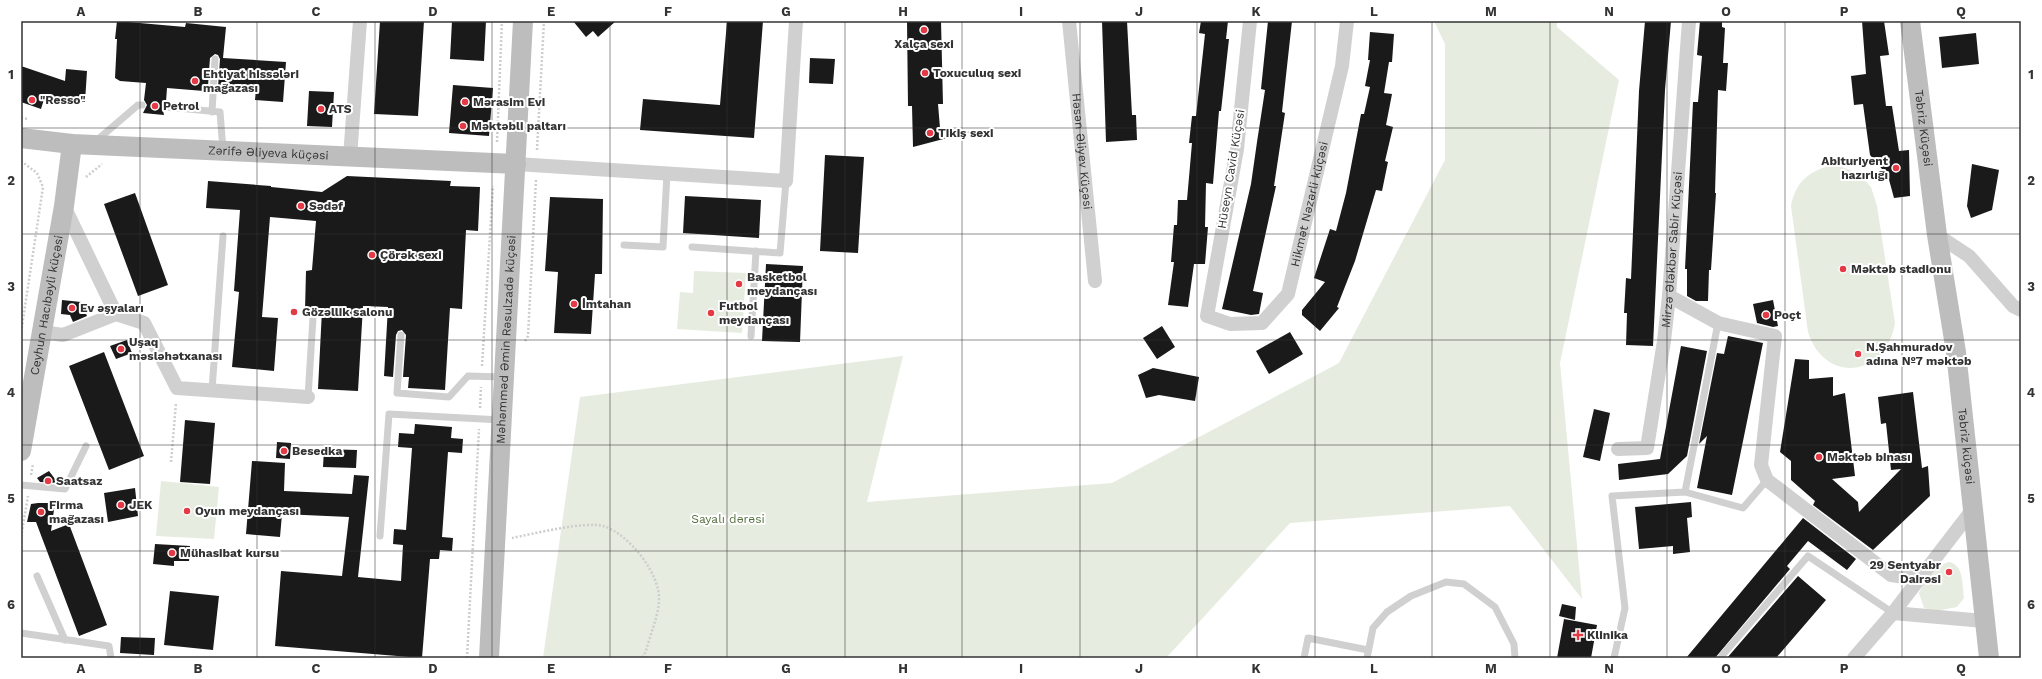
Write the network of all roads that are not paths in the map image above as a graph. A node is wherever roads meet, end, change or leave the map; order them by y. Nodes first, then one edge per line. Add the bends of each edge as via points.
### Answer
1 (360, 21) edge
2 (523, 21) edge
3 (796, 21) edge
4 (1069, 21) edge
5 (1250, 21) edge
6 (1347, 21) edge
7 (1690, 21) edge
8 (1910, 21) edge
9 (215, 59) dead end
10 (142, 105) dead end
11 (167, 107) dead end
12 (212, 112) junction
13 (21, 138) edge
14 (72, 144) junction
15 (93, 144) junction
16 (223, 150) junction
17 (350, 156) junction
18 (516, 164) junction
19 (667, 174) junction
20 (786, 181) junction
21 (64, 206) junction
22 (1937, 235) junction
23 (223, 236) dead end
24 (624, 245) dead end
25 (692, 247) dead end
26 (756, 251) junction
27 (1095, 281) dead end
28 (1669, 296) junction
29 (2021, 310) edge
30 (116, 314) junction
31 (1207, 316) joint
32 (313, 318) dead end
33 (1718, 323) junction
34 (42, 332) junction
35 (400, 335) dead end
36 (751, 336) dead end
37 (505, 377) junction
38 (212, 390) junction
39 (308, 397) joint
40 (503, 420) junction
41 (86, 446) dead end
42 (1618, 449) dead end
43 (21, 451) edge
44 (1766, 480) junction
45 (21, 485) edge
46 (1685, 492) junction
47 (1973, 509) junction
48 (380, 536) dead end
49 (1923, 575) junction
50 (37, 576) dead end
51 (1893, 613) junction
52 (1984, 621) junction
53 (21, 633) edge
54 (65, 640) junction
55 (1368, 650) junction
56 (111, 658) edge
57 (489, 658) edge
58 (1304, 658) edge
59 (1367, 658) edge
60 (1515, 658) edge
61 (1614, 658) edge
62 (1720, 658) edge
63 (1854, 658) edge
64 (1988, 658) edge

1 - 17 street
2 - 18 main road, Məhəmməd Əmin Rəsulzadə küçəsi
3 - 20 street
4 - 27 street, Həsən Əliyev Küçəsi
5 - 31 street, Hüseyn Cavid Küçəsi via 1237,149
6 - 31 street, Hikmət Nəzərli küçəsi via 1342,66 1288,294 1262,323 1230,324
7 - 28 street, Mirzə Ələkbər Sabir Küçəsi
8 - 22 main road, Təbriz Küçəsi
9 - 12 lane
10 - 15 lane via 138,105
11 - 12 lane
12 - 16 lane via 220,112
13 - 14 main road, Zərifə Əliyeva küçəsi
14 - 15 main road, Zərifə Əliyeva küçəsi
14 - 21 main road, Ceyhun Hacıbəyli küçəsi
15 - 16 main road, Zərifə Əliyeva küçəsi
16 - 17 main road, Zərifə Əliyeva küçəsi
17 - 18 main road, Zərifə Əliyeva küçəsi
18 - 19 street
18 - 37 main road, Məhəmməd Əmin Rəsulzadə küçəsi
19 - 20 street
19 - 24 lane via 663,247
20 - 26 lane via 780,253
21 - 30 street
21 - 34 main road, Ceyhun Hacıbəyli küçəsi
22 - 29 street via 1969,256 2013,306
22 - 47 main road, Təbriz küçəsi via 1956,352
23 - 38 lane
25 - 26 lane
26 - 36 lane
28 - 33 street
28 - 42 street, Mirzə Ələkbər Sabir Küçəsi via 1647,448
30 - 34 street via 63,336
30 - 38 street via 144,323 177,388
32 - 39 lane
33 - 44 street via 1776,336 1761,465
33 - 46 lane
34 - 43 main road, Ceyhun Hacıbəyli küçəsi
35 - 37 lane via 397,393 449,397 468,376
37 - 40 main road, Məhəmməd Əmin Rəsulzadə küçəsi
38 - 39 street
40 - 48 lane via 389,414
40 - 57 main road, Məhəmməd Əmin Rəsulzadə küçəsi
41 - 45 lane via 65,490
44 - 46 lane via 1743,508
44 - 49 street via 1891,575 1905,578
46 - 61 lane via 1612,496 1625,608
47 - 49 street
47 - 52 main road, Təbriz küçəsi
49 - 51 street
50 - 54 lane
51 - 52 street
51 - 62 lane via 1808,556
51 - 63 street
52 - 64 main road, Təbriz küçəsi
53 - 54 lane
54 - 56 lane via 109,646
55 - 58 lane via 1308,638
55 - 59 lane
55 - 60 lane via 1373,628 1387,612 1411,596 1446,582 1464,584 1495,607 1514,644

